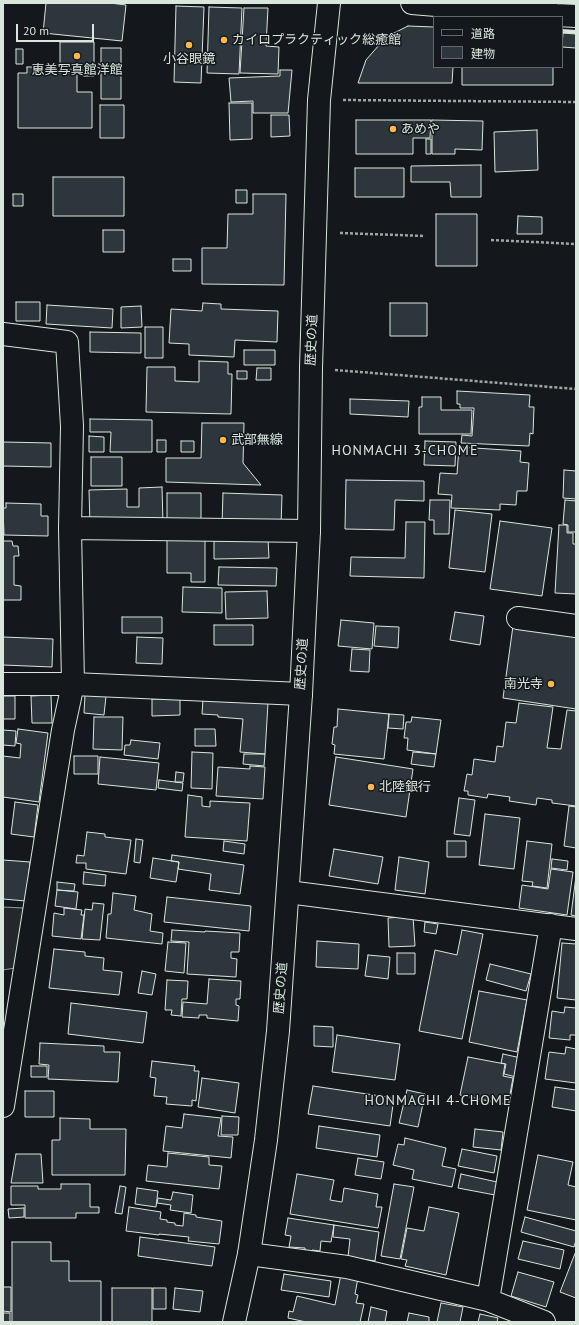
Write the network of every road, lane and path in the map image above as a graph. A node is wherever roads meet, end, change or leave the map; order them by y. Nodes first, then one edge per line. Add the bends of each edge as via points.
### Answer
1 (329, 3) edge
2 (412, 3) edge
3 (530, 3) edge
4 (576, 6) edge
5 (576, 16) edge
6 (319, 100) junction
7 (576, 102) edge
8 (315, 233) junction
9 (425, 236) dead end
10 (491, 240) dead end
11 (576, 244) edge
12 (3, 334) edge
13 (311, 368) junction
14 (576, 390) edge
15 (70, 528) junction
16 (309, 531) junction
17 (518, 618) dead end
18 (576, 626) edge
19 (3, 684) edge
20 (73, 684) junction
21 (301, 694) junction
22 (288, 892) junction
23 (551, 925) junction
24 (576, 928) edge
25 (3, 1106) edge
26 (249, 1254) junction
27 (488, 1300) junction
28 (234, 1322) edge
29 (544, 1322) edge

1 - 6 main road, 歴史の道
2 - 5 main road
3 - 4 main road
6 - 7 path
6 - 8 main road, 歴史の道
8 - 9 path
8 - 13 main road, 歴史の道
10 - 11 path
12 - 15 main road via 67,342 72,426
13 - 14 path
13 - 16 main road, 歴史の道
15 - 16 main road
15 - 20 main road
16 - 21 main road, 歴史の道
17 - 18 main road
19 - 20 main road
20 - 21 main road
20 - 25 main road via 63,730
21 - 22 main road, 歴史の道
22 - 23 main road
22 - 26 main road, 歴史の道 via 278,1031 266,1140
23 - 24 main road
23 - 27 main road
26 - 27 main road via 347,1267
26 - 28 main road, 歴史の道
27 - 29 main road

